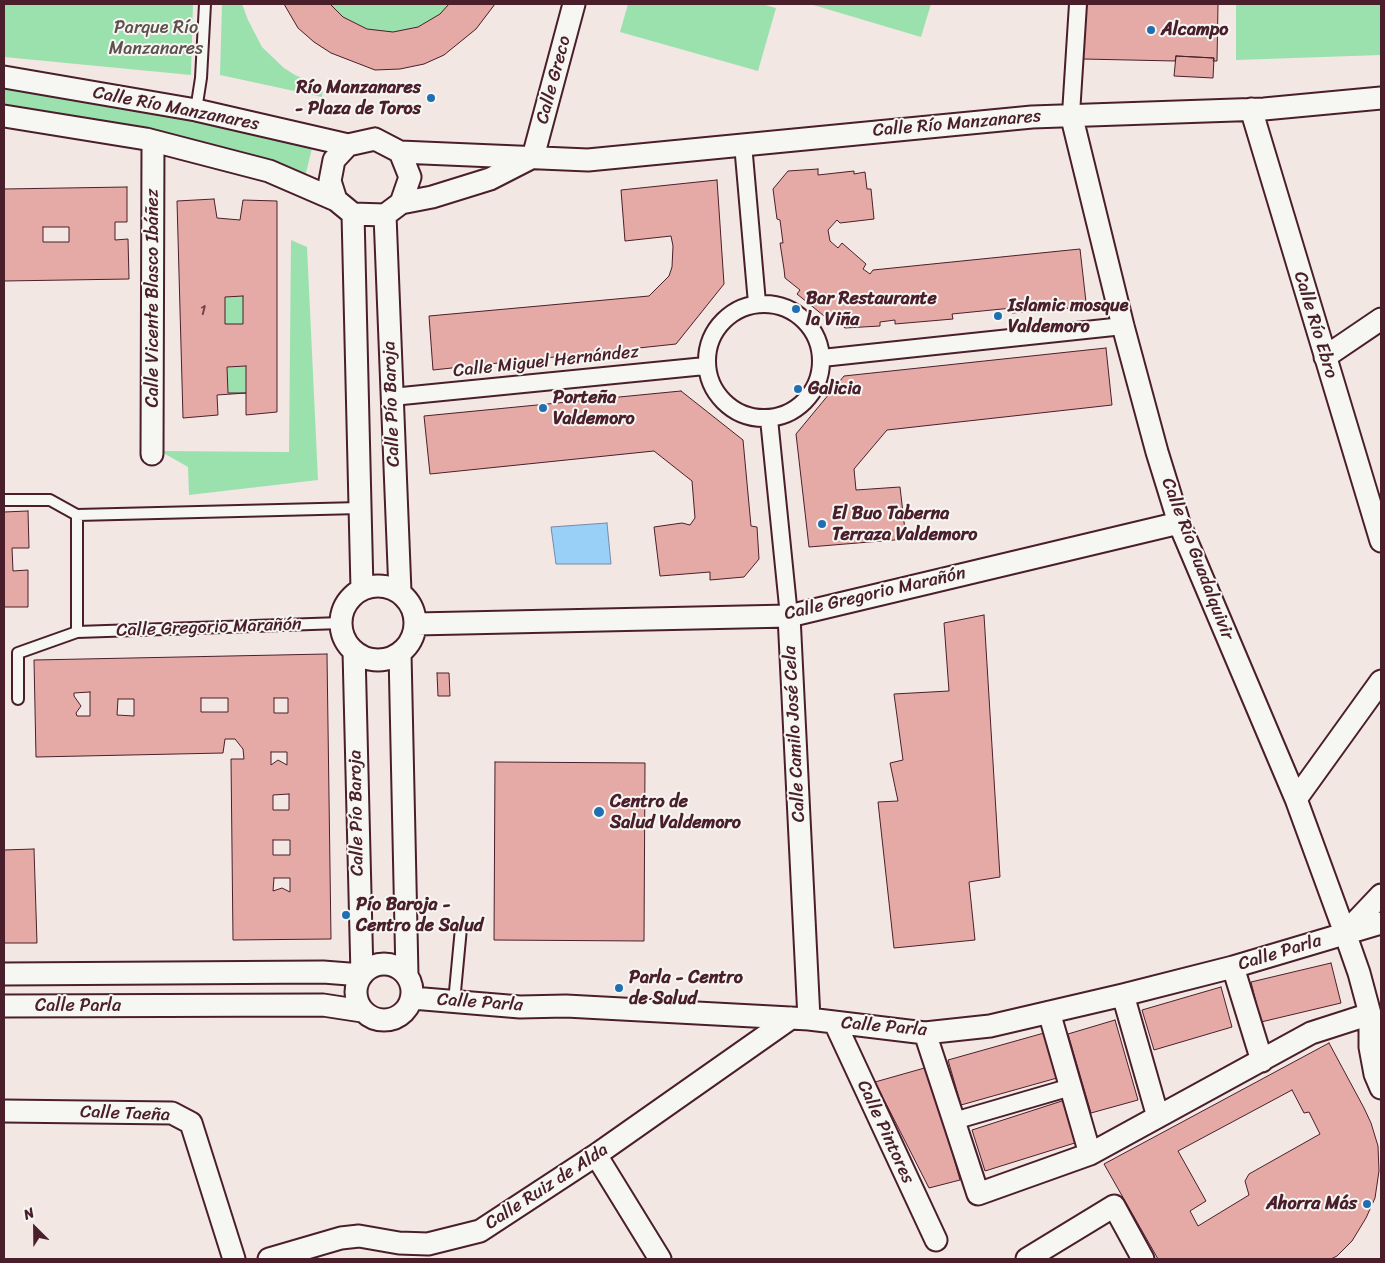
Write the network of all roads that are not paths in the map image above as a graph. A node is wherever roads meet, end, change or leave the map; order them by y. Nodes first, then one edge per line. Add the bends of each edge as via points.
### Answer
1 (205, 4) edge
2 (574, 4) edge
3 (1078, 4) edge
4 (4, 77) edge
5 (1381, 98) edge
6 (1251, 109) junction
7 (196, 110) junction
8 (1071, 114) junction
9 (4, 116) edge
10 (153, 142) junction
11 (743, 144) junction
12 (348, 145) junction
13 (400, 152) junction
14 (533, 156) junction
15 (336, 200) junction
16 (393, 209) junction
17 (353, 214) junction
18 (757, 302) junction
19 (1381, 319) edge
20 (1123, 326) junction
21 (1325, 357) junction
22 (822, 358) junction
23 (705, 366) junction
24 (392, 397) junction
25 (769, 419) junction
26 (152, 454) dead end
27 (4, 500) edge
28 (360, 508) junction
29 (77, 515) junction
30 (1179, 523) junction
31 (1381, 541) edge
32 (362, 589) junction
33 (400, 592) junction
34 (789, 616) junction
35 (341, 623) junction
36 (416, 624) junction
37 (77, 632) junction
38 (354, 651) junction
39 (400, 653) junction
40 (1381, 681) edge
41 (18, 699) dead end
42 (1296, 799) junction
43 (1381, 895) edge
44 (1381, 923) edge
45 (461, 928) dead end
46 (1345, 933) junction
47 (1233, 968) junction
48 (4, 974) edge
49 (362, 975) junction
50 (407, 975) junction
51 (1123, 995) junction
52 (412, 998) junction
53 (454, 1002) junction
54 (4, 1006) edge
55 (362, 1011) junction
56 (1049, 1012) junction
57 (1370, 1014) junction
58 (800, 1019) junction
59 (834, 1023) junction
60 (925, 1032) junction
61 (1262, 1060) junction
62 (1070, 1087) junction
63 (1381, 1088) edge
64 (4, 1111) edge
65 (1158, 1117) junction
66 (954, 1121) junction
67 (1090, 1154) junction
68 (596, 1155) junction
69 (936, 1240) dead end
70 (234, 1259) edge
71 (269, 1259) edge
72 (660, 1259) edge
73 (1027, 1259) edge
74 (1143, 1259) edge

1 - 7 lane
2 - 14 street, Calle Greco
3 - 8 street
4 - 7 street, Calle Río Manzanares
5 - 6 street, Calle Río Manzanares
6 - 8 street, Calle Río Manzanares
6 - 21 street, Calle Río Ebro
7 - 12 street, Calle Río Manzanares
8 - 11 street, Calle Río Manzanares
8 - 20 street, Calle Río Guadalquivir
9 - 10 street, Calle Río Manzanares
10 - 15 street, Calle Río Manzanares via 269,171
10 - 26 street, Calle Vicente Blasco Ibáñez
11 - 14 street, Calle Río Manzanares via 588,160
11 - 18 street
12 - 13 street via 375,139
12 - 15 street via 334,160 330,180
13 - 14 street, Calle Río Manzanares
13 - 16 street via 410,177
14 - 16 street via 490,179
15 - 17 street
16 - 17 street
16 - 24 street, Calle Pío Baroja
17 - 28 street, Calle Pío Baroja
18 - 22 street via 786,306 818,338
18 - 23 street via 741,307 709,339
19 - 21 street
20 - 22 street
20 - 30 street, Calle Río Guadalquivir
21 - 31 street, Calle Río Ebro
22 - 25 street via 818,383 786,415
23 - 24 street, Calle Miguel Hernández
23 - 25 street via 709,384 742,415
24 - 33 street, Calle Pío Baroja
25 - 34 street, Calle Camilo José Cela
27 - 29 lane via 50,500
28 - 29 lane
28 - 32 street, Calle Pío Baroja
29 - 37 lane
30 - 34 street, Calle Gregorio Marañón
30 - 42 street, Calle Río Guadalquivir
32 - 33 street via 381,586
32 - 35 street via 346,603
33 - 36 street via 409,601
34 - 36 street, Calle Gregorio Marañón
34 - 58 street, Calle Camilo José Cela
35 - 37 lane, Calle Gregorio Marañón
35 - 38 street via 342,634
36 - 39 street via 414,636
37 - 41 lane, Calle Gregorio Marañón via 18,653
38 - 39 street via 365,658 377,660 389,659
38 - 49 street, Calle Pío Baroja
39 - 50 street
40 - 42 street
42 - 46 street, Calle Río Guadalquivir
43 - 46 street
44 - 46 street
45 - 53 lane
46 - 47 street, Calle Parla
46 - 57 street, Calle Río Guadalquivir
47 - 51 street, Calle Parla
47 - 61 street
48 - 49 street, Calle Parla via 323,972
49 - 50 street via 372,966 385,963
49 - 55 street via 356,986 356,999
50 - 52 street via 412,986
51 - 56 street, Calle Parla
51 - 65 street
52 - 53 street, Calle Parla
52 - 55 street via 407,1010 391,1020 372,1018
53 - 58 street, Calle Parla
54 - 55 street, Calle Parla via 323,1005
56 - 60 street, Calle Parla via 990,1026
56 - 62 street
57 - 61 street via 1311,1033
57 - 63 street, Calle Río Guadalquivir via 1370,1047
58 - 59 street, Calle Parla
58 - 68 street, Calle Ruiz de Alda
59 - 60 street, Calle Parla
59 - 69 street, Calle Pintores
60 - 66 street
61 - 65 street
62 - 66 street
62 - 67 street
64 - 70 street, Calle Taeña via 172,1113 191,1123
65 - 67 street
66 - 67 street via 978,1194
68 - 71 street, Calle Ruiz de Alda via 480,1231 428,1244 359,1236 341,1238
68 - 72 street
73 - 74 street via 1114,1206

